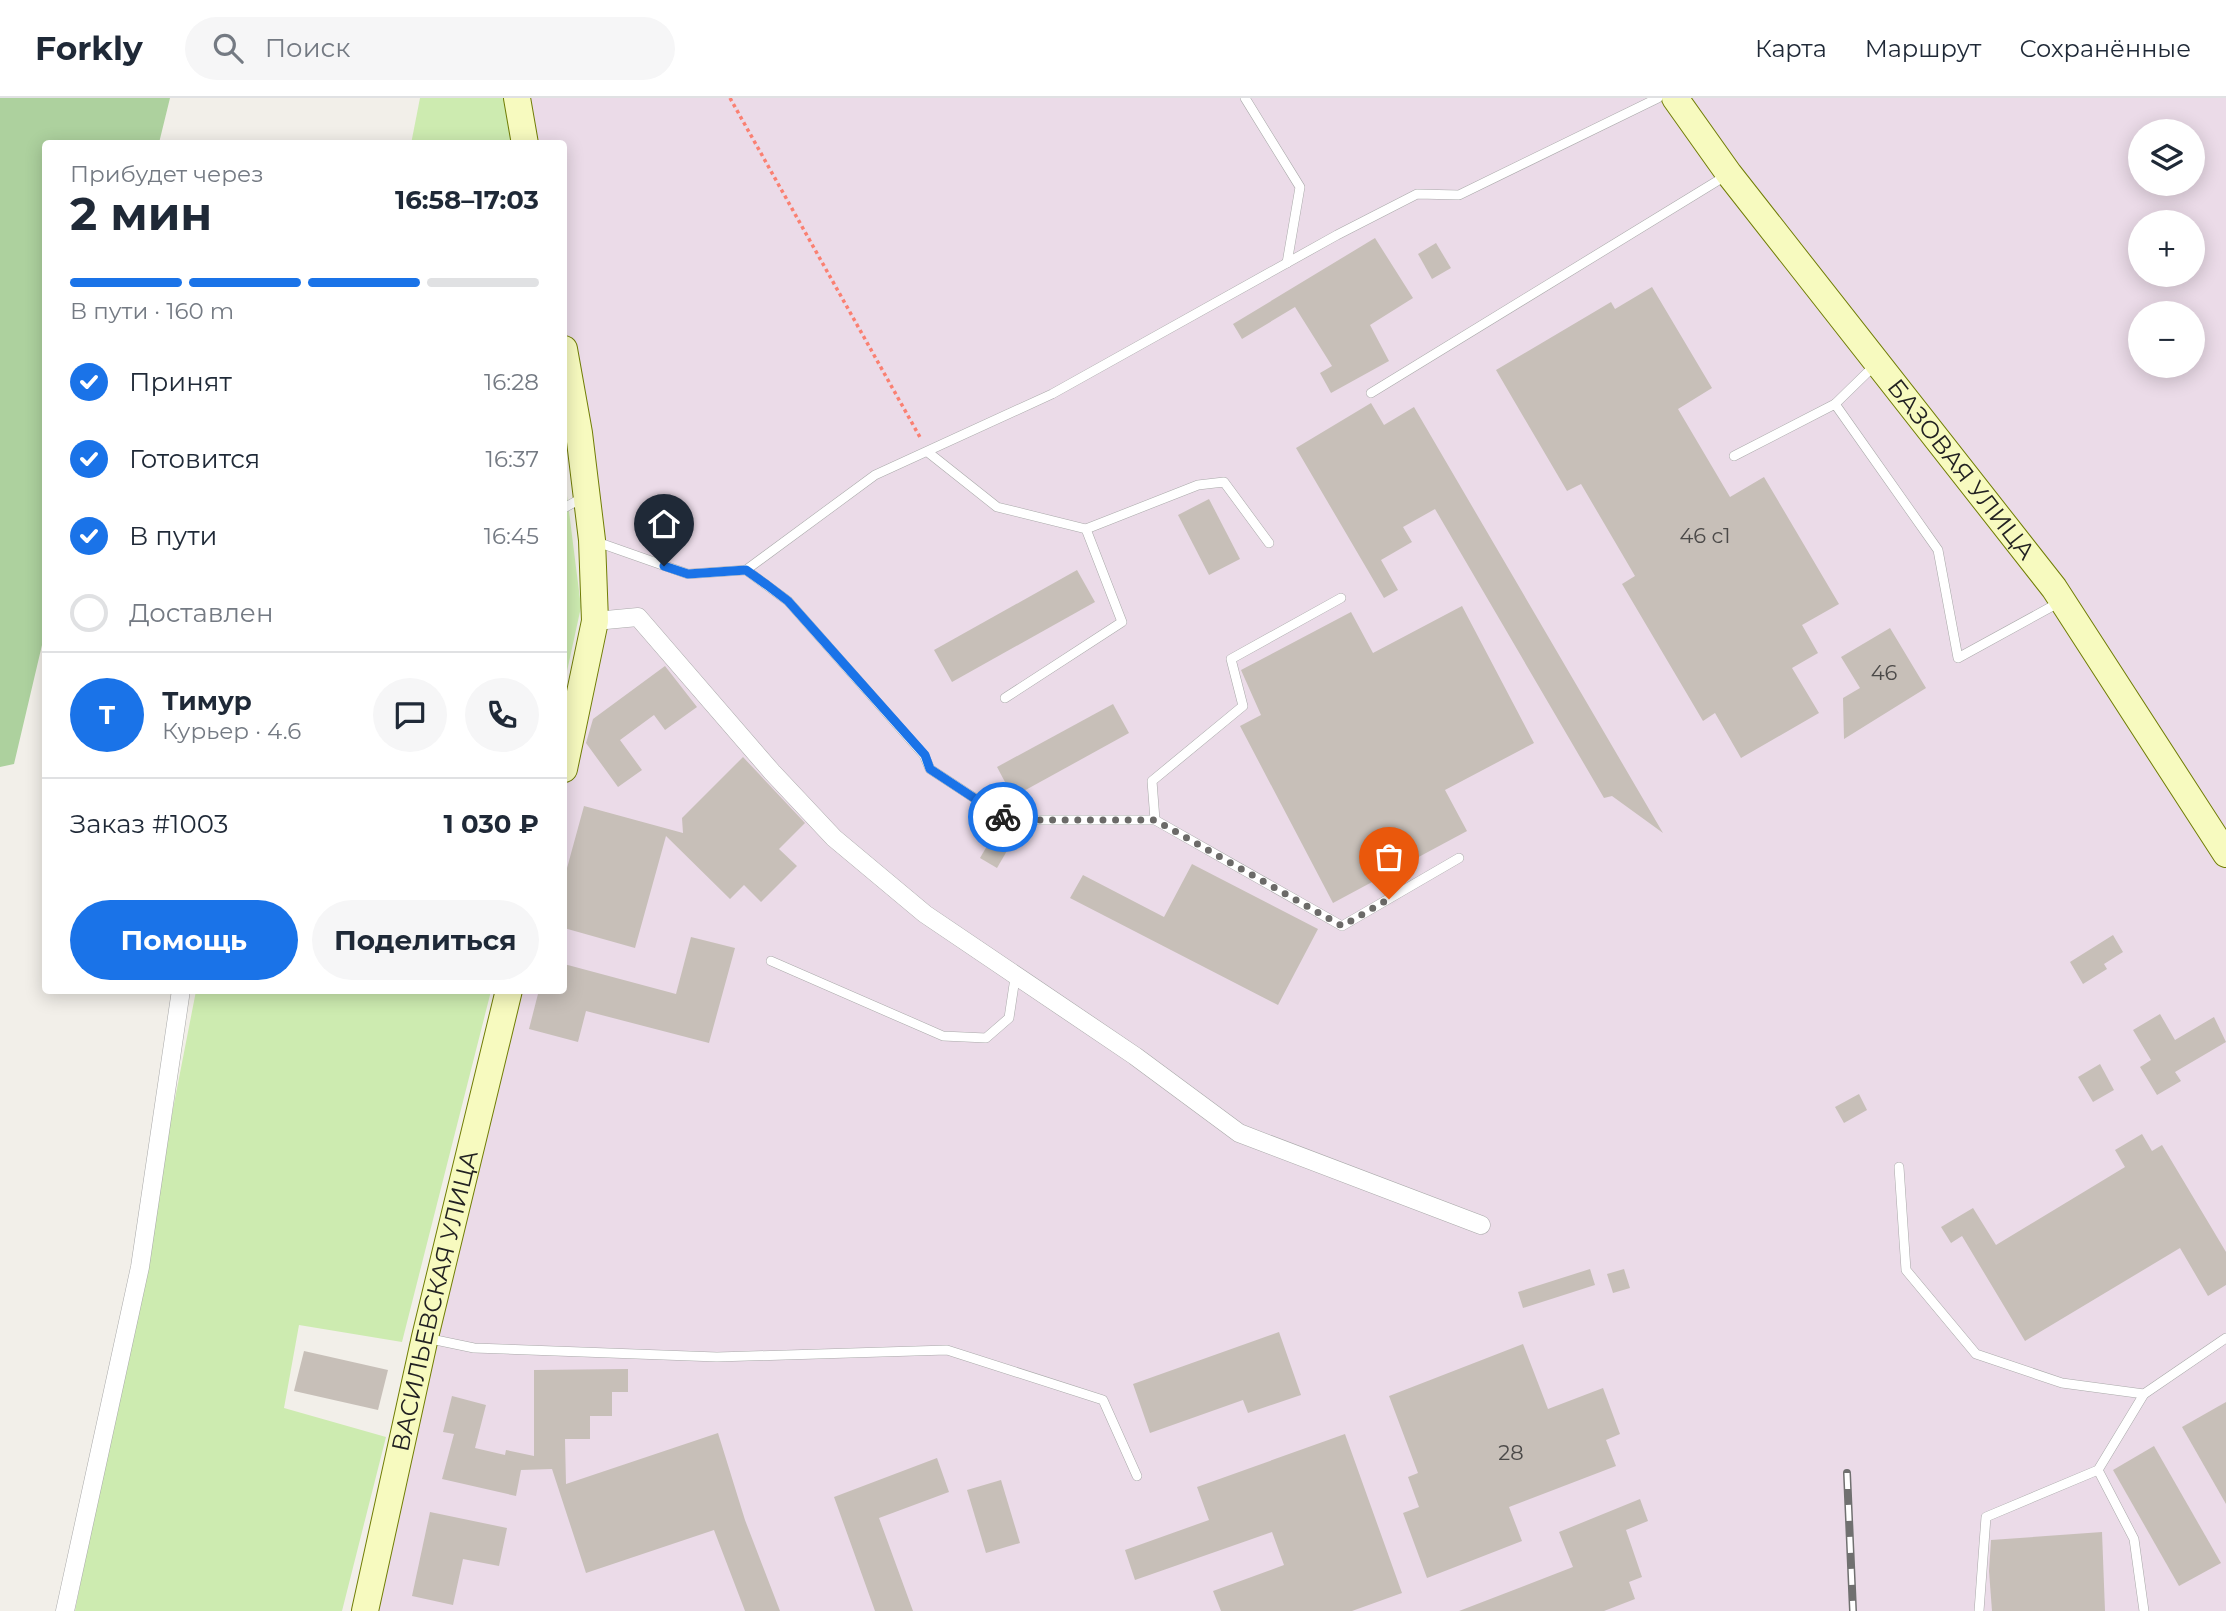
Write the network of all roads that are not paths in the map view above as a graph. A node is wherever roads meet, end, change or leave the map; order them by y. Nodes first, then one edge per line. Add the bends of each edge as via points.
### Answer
1 (517, 98) edge
2 (1245, 98) edge
3 (1658, 98) edge
4 (1675, 98) edge
5 (524, 140) edge
6 (1729, 174) junction
7 (1287, 263) junction
8 (1877, 363) junction
9 (567, 368) edge
10 (1371, 393) dead end
11 (1835, 404) junction
12 (929, 453) junction
13 (1734, 456) dead end
14 (587, 495) junction
15 (567, 506) edge
16 (1086, 529) junction
17 (592, 540) junction
18 (1269, 543) dead end
19 (746, 570) junction
20 (1341, 598) dead end
21 (2062, 601) junction
22 (596, 621) junction
23 (573, 687) edge
24 (1005, 698) dead end
25 (567, 742) edge
26 (1155, 820) junction
27 (2226, 854) edge
28 (1459, 858) dead end
29 (771, 961) dead end
30 (1015, 978) junction
31 (180, 994) edge
32 (508, 994) edge
33 (1899, 1167) dead end
34 (1481, 1225) dead end
35 (425, 1337) junction
36 (2226, 1338) edge
37 (2144, 1394) junction
38 (2098, 1470) junction
39 (1137, 1476) dead end
40 (65, 1611) edge
41 (365, 1611) edge
42 (1979, 1611) edge
43 (2144, 1611) edge

1 - 5 street
2 - 7 lane via 1300,187
3 - 7 lane via 1459,195 1418,194
4 - 6 street, БАЗОВАЯ УЛИЦА
6 - 8 street, БАЗОВАЯ УЛИЦА
6 - 10 lane
7 - 12 lane via 1052,394
8 - 11 lane
8 - 21 street, БАЗОВАЯ УЛИЦА
9 - 14 street
11 - 13 lane
11 - 21 lane via 1938,550 1958,657
12 - 16 lane via 997,507
12 - 19 lane via 875,475
14 - 15 lane
14 - 17 street
16 - 18 lane via 1198,485 1224,482
16 - 24 lane via 1122,622
17 - 19 lane via 688,574
17 - 22 street
19 - 26 lane via 788,601 925,755 930,769 1008,820
20 - 26 lane via 1231,659 1242,706 1152,781
21 - 27 street, БАЗОВАЯ УЛИЦА
22 - 23 street
22 - 30 street via 638,617 834,838 925,914
23 - 25 street
26 - 28 lane via 1342,926
29 - 30 lane via 943,1036 986,1038 1009,1018
30 - 34 street via 1135,1056 1239,1133
31 - 40 street via 140,1267
32 - 35 street, ВАСИЛЬЕВСКАЯ УЛИЦА
33 - 37 lane via 1906,1270 1976,1354 2062,1383
35 - 39 lane via 474,1349 717,1357 947,1350 1103,1400
35 - 41 street, ВАСИЛЬЕВСКАЯ УЛИЦА
36 - 37 lane
37 - 38 lane
38 - 42 lane via 1986,1517
38 - 43 lane via 2134,1539

